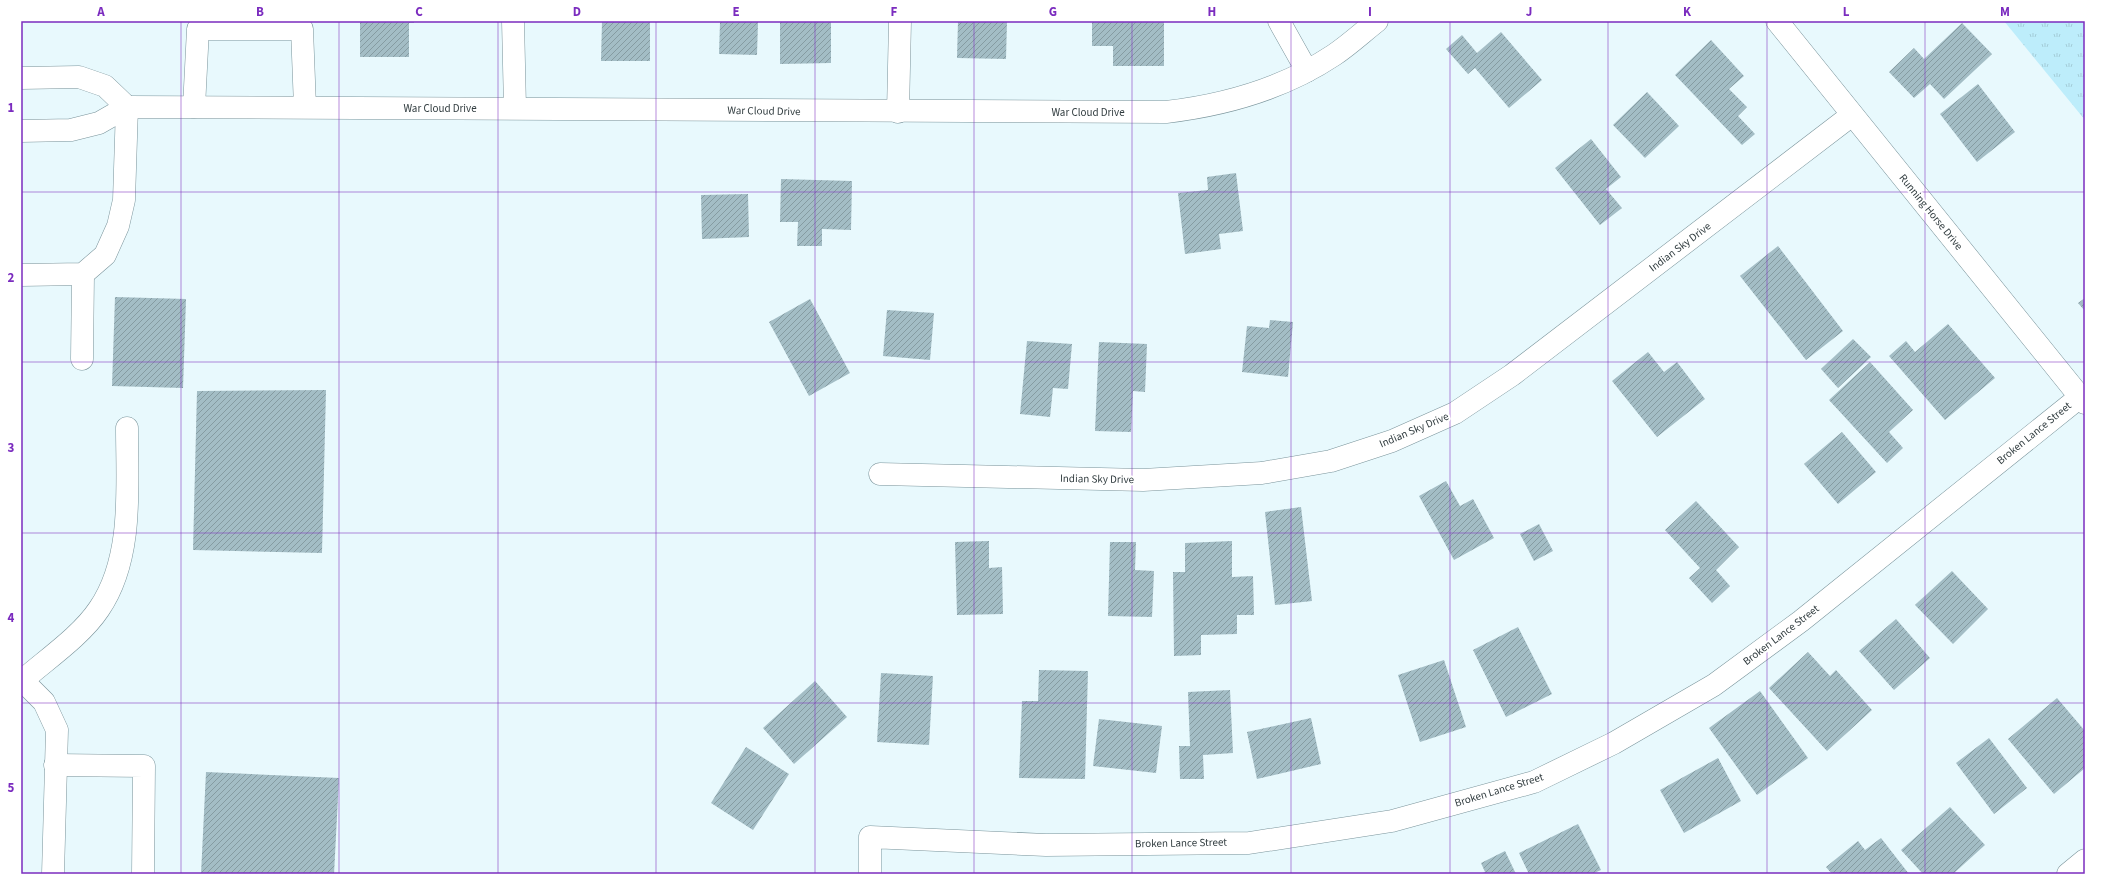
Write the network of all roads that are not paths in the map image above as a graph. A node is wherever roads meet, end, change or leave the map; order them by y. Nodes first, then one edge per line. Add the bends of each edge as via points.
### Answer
1 (513, 21) edge
2 (900, 21) edge
3 (1279, 21) edge
4 (1377, 21) edge
5 (1777, 21) edge
6 (1307, 71) junction
7 (21, 78) edge
8 (127, 107) junction
9 (194, 107) junction
10 (305, 107) junction
11 (515, 108) junction
12 (898, 112) junction
13 (1852, 115) junction
14 (21, 132) edge
15 (83, 274) junction
16 (21, 275) edge
17 (82, 359) dead end
18 (2082, 400) edge
19 (127, 428) dead end
20 (880, 474) dead end
21 (22, 679) edge
22 (55, 766) junction
23 (2085, 860) edge
24 (53, 874) edge
25 (143, 874) edge
26 (870, 874) edge
27 (2068, 874) edge

1 - 11 street
2 - 12 street
3 - 6 street
4 - 6 street, War Cloud Drive via 1334,55
5 - 13 street, Running Horse Drive
6 - 12 street, War Cloud Drive via 1267,90 1234,101 1166,112
7 - 8 street via 79,77 105,86
8 - 9 street, War Cloud Drive
8 - 14 street, War Cloud Drive via 99,123 71,130
8 - 15 street via 124,200 118,226 105,255
9 - 10 street, War Cloud Drive
9 - 10 street via 198,29 302,29
10 - 11 street, War Cloud Drive
11 - 12 street, War Cloud Drive
13 - 18 street, Running Horse Drive
13 - 20 street, Indian Sky Drive via 1512,375 1455,413 1392,441 1331,461 1262,474 1143,480
15 - 16 street
15 - 17 street
18 - 26 street, Broken Lance Street via 1801,621 1714,685 1614,743 1534,782 1392,821 1249,843 1046,845 870,837
19 - 21 street via 126,533 117,573 100,609 80,630
21 - 22 street via 44,702 57,730
22 - 24 street
22 - 25 street via 144,766
23 - 27 street

